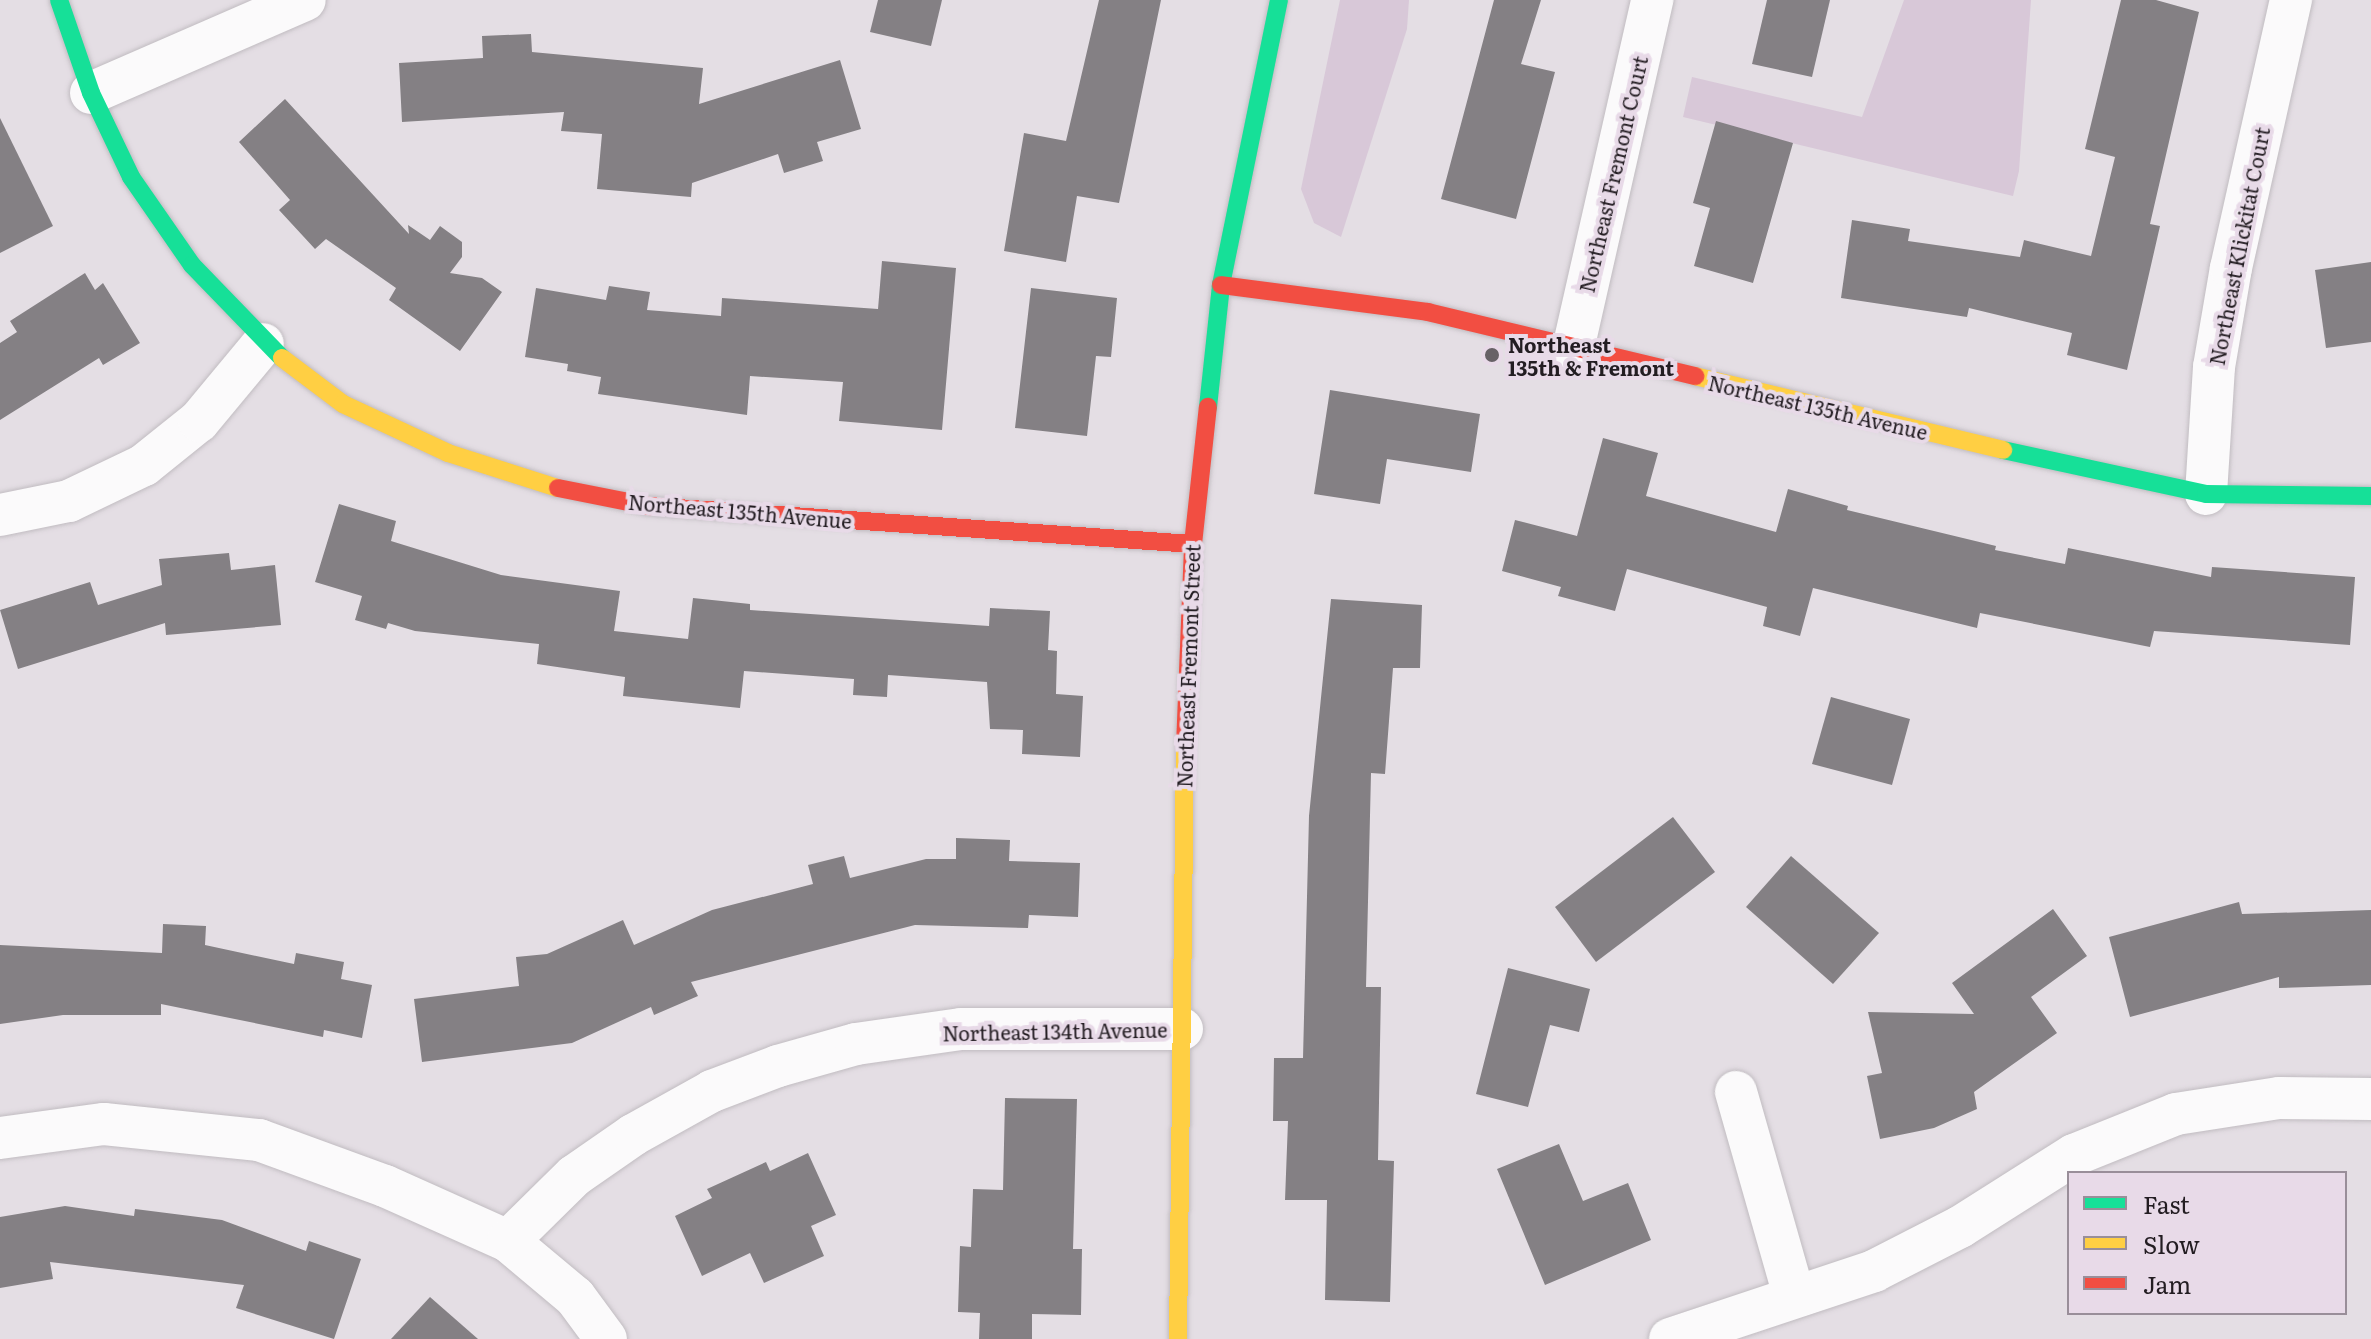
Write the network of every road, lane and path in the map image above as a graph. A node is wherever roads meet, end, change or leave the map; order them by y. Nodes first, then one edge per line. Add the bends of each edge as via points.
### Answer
1 (59, 0) edge
2 (305, 0) edge
3 (1279, 0) edge
4 (1652, 0) edge
5 (2291, 0) edge
6 (91, 93) junction
7 (1221, 285) junction
8 (263, 344) junction
9 (1573, 349) junction
10 (2206, 494) junction
11 (2371, 496) edge
12 (0, 515) edge
13 (1193, 544) junction
14 (1182, 1029) junction
15 (1736, 1092) dead end
16 (2371, 1099) edge
17 (0, 1138) edge
18 (508, 1241) junction
19 (1794, 1296) junction
20 (606, 1339) edge
21 (1178, 1339) edge
22 (1670, 1339) edge

1 - 6 street, Northeast 135th Avenue
2 - 6 street
3 - 7 street, Northeast Fremont Street
4 - 9 street, Northeast Fremont Court
5 - 10 street, Northeast Klickitat Court via 2231,268 2214,367
6 - 8 street, Northeast 135th Avenue via 131,177 175,240
7 - 9 street, Northeast 135th Avenue via 1428,312
7 - 13 street, Northeast Fremont Street
8 - 12 street via 199,421 144,465 69,501
8 - 13 street, Northeast 135th Avenue via 343,404 448,453 543,485 649,506
9 - 10 street, Northeast 135th Avenue
10 - 11 street, Northeast 135th Avenue
13 - 14 street, Northeast Fremont Street via 1183,803
14 - 18 street, Northeast 134th Avenue via 961,1029 856,1044 778,1066 712,1091 633,1135 574,1176
14 - 21 street, Northeast Fremont Street
15 - 19 street
16 - 19 street via 2279,1098 2176,1114 2074,1155 1960,1227 1874,1271
17 - 18 street via 104,1124 259,1140 385,1186
18 - 20 street via 575,1297
19 - 22 street

